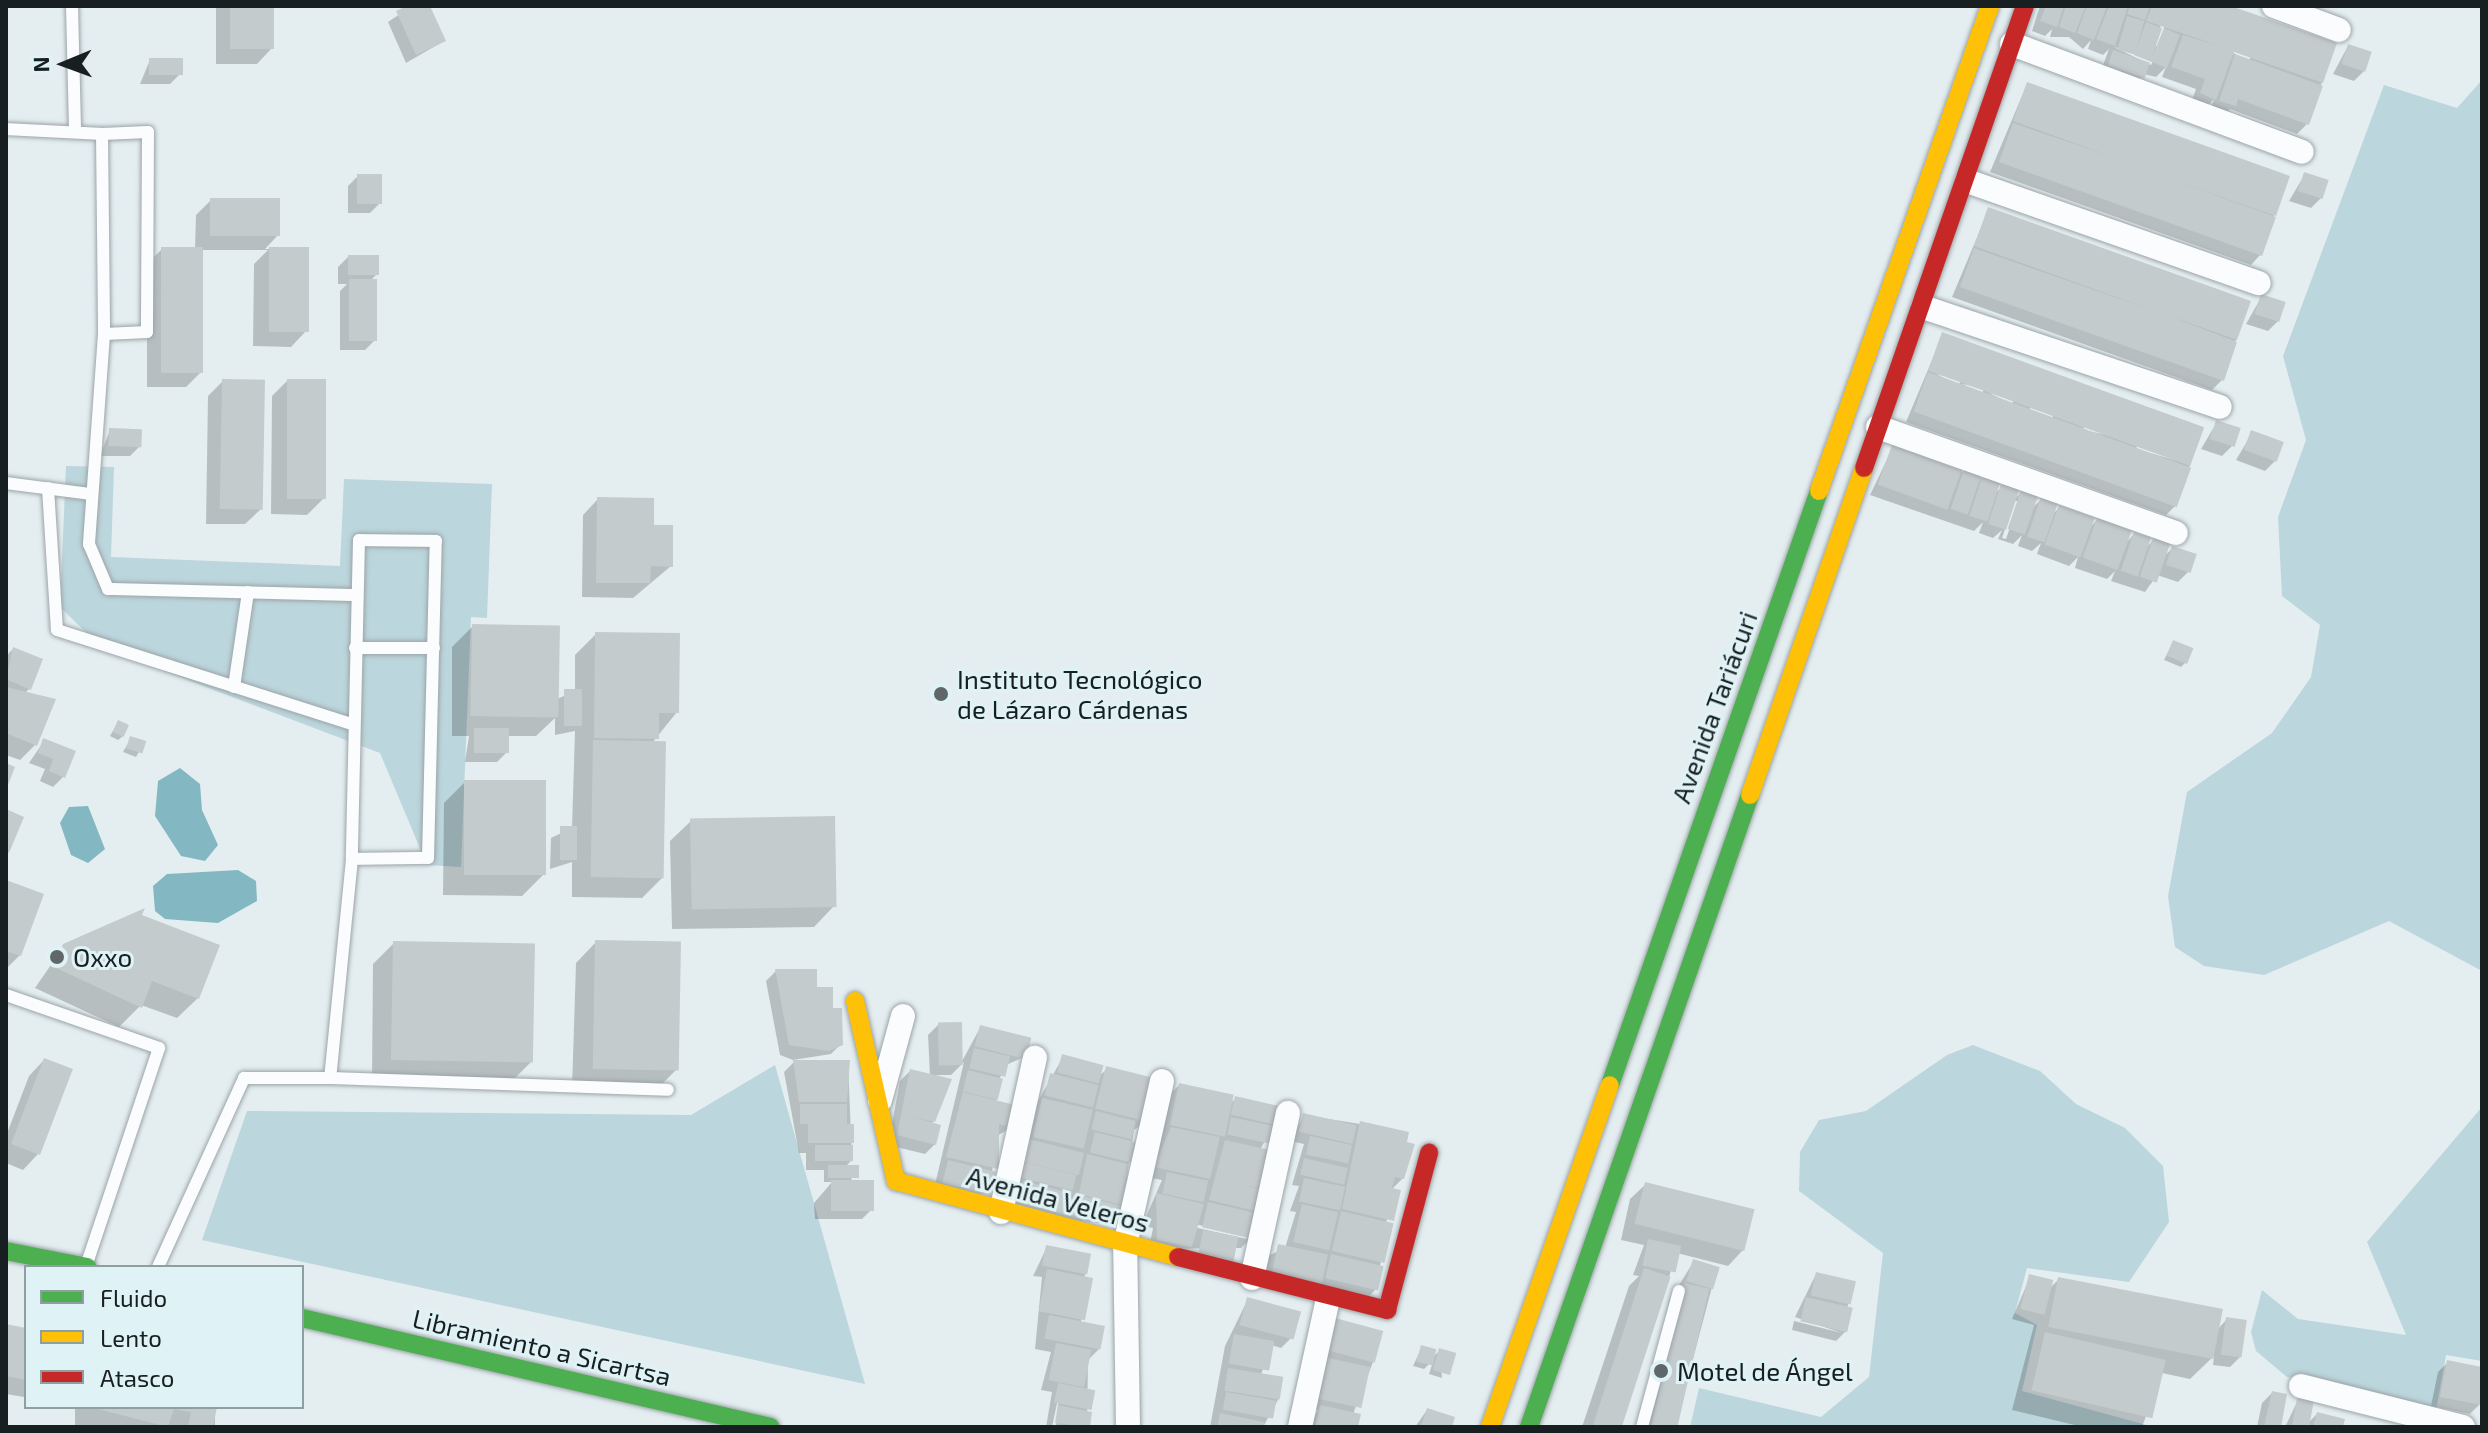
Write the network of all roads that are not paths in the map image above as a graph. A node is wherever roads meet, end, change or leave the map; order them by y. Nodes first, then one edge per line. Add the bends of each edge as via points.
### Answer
1 (72, 6) edge
2 (1990, 6) edge
3 (2025, 6) edge
4 (2274, 6) edge
5 (2339, 30) dead end
6 (2012, 44) junction
7 (6, 129) edge
8 (75, 132) junction
9 (102, 134) junction
10 (2302, 152) dead end
11 (1967, 181) junction
12 (2259, 283) dead end
13 (1923, 307) junction
14 (104, 334) junction
15 (2220, 407) dead end
16 (1878, 427) junction
17 (6, 483) edge
18 (48, 488) junction
19 (91, 494) junction
20 (2176, 533) dead end
21 (248, 592) junction
22 (356, 595) junction
23 (355, 648) junction
24 (434, 648) junction
25 (234, 687) junction
26 (354, 725) junction
27 (352, 859) junction
28 (6, 995) edge
29 (855, 1001) dead end
30 (903, 1016) dead end
31 (1035, 1058) dead end
32 (330, 1078) junction
33 (1162, 1081) dead end
34 (668, 1090) dead end
35 (879, 1106) junction
36 (1288, 1113) dead end
37 (1591, 1132) junction
38 (1631, 1145) junction
39 (1429, 1153) dead end
40 (1001, 1212) junction
41 (1125, 1245) junction
42 (6, 1251) edge
43 (76, 1265) edge
44 (87, 1265) edge
45 (159, 1265) edge
46 (1252, 1278) junction
47 (1679, 1291) dead end
48 (1328, 1299) junction
49 (304, 1318) edge
50 (2301, 1386) dead end
51 (770, 1427) edge
52 (1128, 1427) edge
53 (1300, 1427) edge
54 (1490, 1427) edge
55 (1529, 1427) edge
56 (1642, 1427) edge
57 (2463, 1427) edge

1 - 8 lane
2 - 37 street, Avenida Tariácuri
3 - 6 street
4 - 5 street
6 - 10 street
6 - 11 street
7 - 8 lane
8 - 9 lane
9 - 14 lane
9 - 14 lane via 148,132 147,332
11 - 12 street
11 - 13 street
13 - 15 street
13 - 16 street
14 - 19 lane
16 - 20 street
16 - 38 street
17 - 18 lane
18 - 19 lane
18 - 25 lane via 57,630
19 - 21 lane via 89,544 108,589
21 - 22 lane
21 - 25 lane
22 - 23 lane
22 - 24 lane via 359,540 436,541
23 - 24 lane
23 - 26 lane
24 - 27 lane via 428,858
25 - 26 lane
26 - 27 lane
27 - 32 lane
28 - 44 lane via 159,1048
29 - 35 street, Avenida Veleros
30 - 35 street
31 - 40 street
32 - 34 lane
32 - 45 lane via 244,1078
33 - 41 street
35 - 40 street, Avenida Veleros via 896,1181
36 - 46 street
37 - 38 street
37 - 54 street, Avenida Tariácuri
38 - 55 street
39 - 48 street, Avenida Veleros via 1387,1310
40 - 41 street, Avenida Veleros
41 - 46 street, Avenida Veleros
41 - 52 street
42 - 43 street
46 - 48 street, Avenida Veleros
47 - 56 lane
48 - 53 street
49 - 51 street, Libramiento a Sicartsa
50 - 57 street

